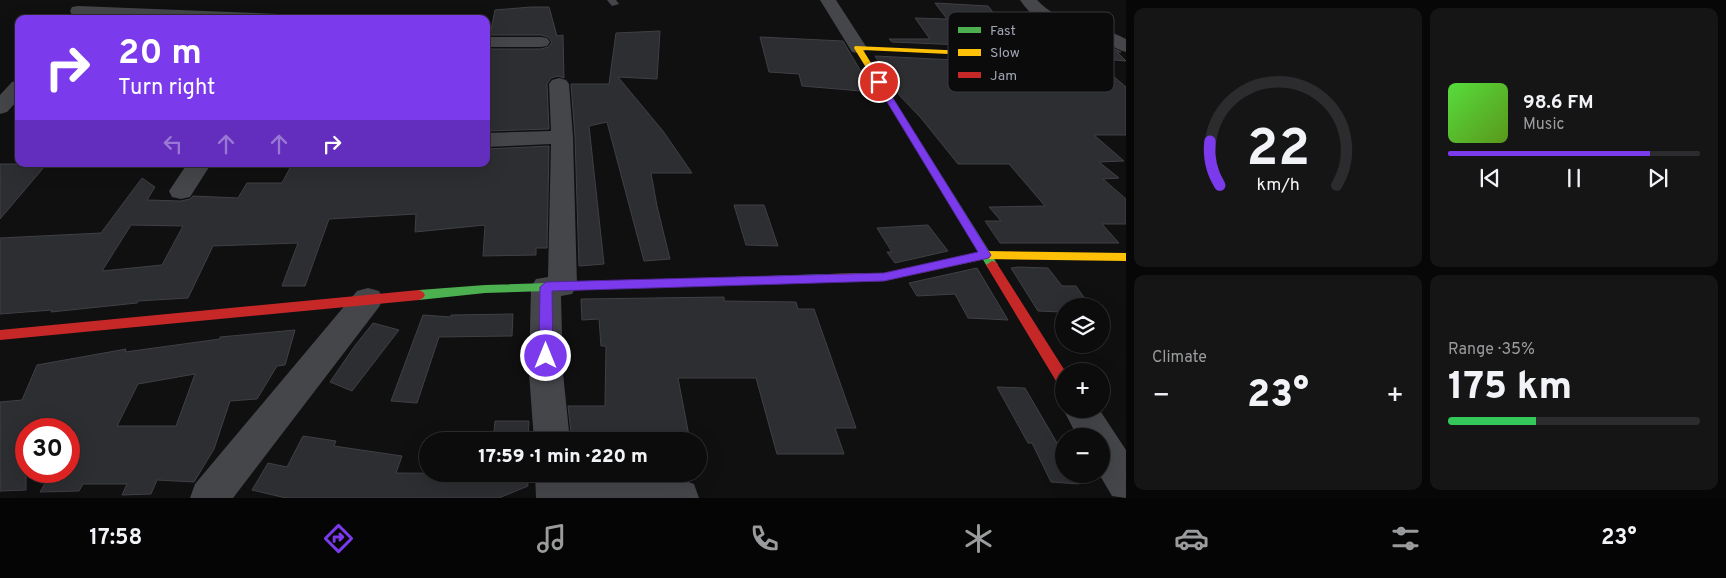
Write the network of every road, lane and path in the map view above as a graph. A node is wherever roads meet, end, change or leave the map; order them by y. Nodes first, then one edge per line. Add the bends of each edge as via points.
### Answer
1 (828, 0) edge
2 (1028, 0) edge
3 (80, 10) edge
4 (1039, 12) edge
5 (191, 15) edge
6 (1114, 40) edge
7 (490, 42) edge
8 (541, 42) dead end
9 (1126, 47) edge
10 (858, 48) junction
11 (948, 52) edge
12 (559, 84) dead end
13 (15, 91) edge
14 (0, 108) edge
15 (562, 137) junction
16 (490, 140) edge
17 (197, 167) edge
18 (181, 191) dead end
19 (985, 255) junction
20 (1126, 257) edge
21 (554, 286) junction
22 (368, 300) junction
23 (0, 335) edge
24 (1055, 368) edge
25 (551, 432) edge
26 (1110, 457) edge
27 (555, 482) edge
28 (1126, 483) edge
29 (209, 498) edge
30 (556, 498) edge
31 (680, 498) edge

1 - 10 street
2 - 4 street
3 - 5 street
6 - 9 street
7 - 8 street
10 - 11 street
10 - 19 street
12 - 15 street
13 - 14 street
15 - 16 street
15 - 21 street
17 - 18 street
19 - 20 street
19 - 21 street via 884,277
19 - 24 street
21 - 22 street
21 - 25 street via 546,373
22 - 23 street
22 - 29 street
26 - 28 street
27 - 30 street
30 - 31 street

